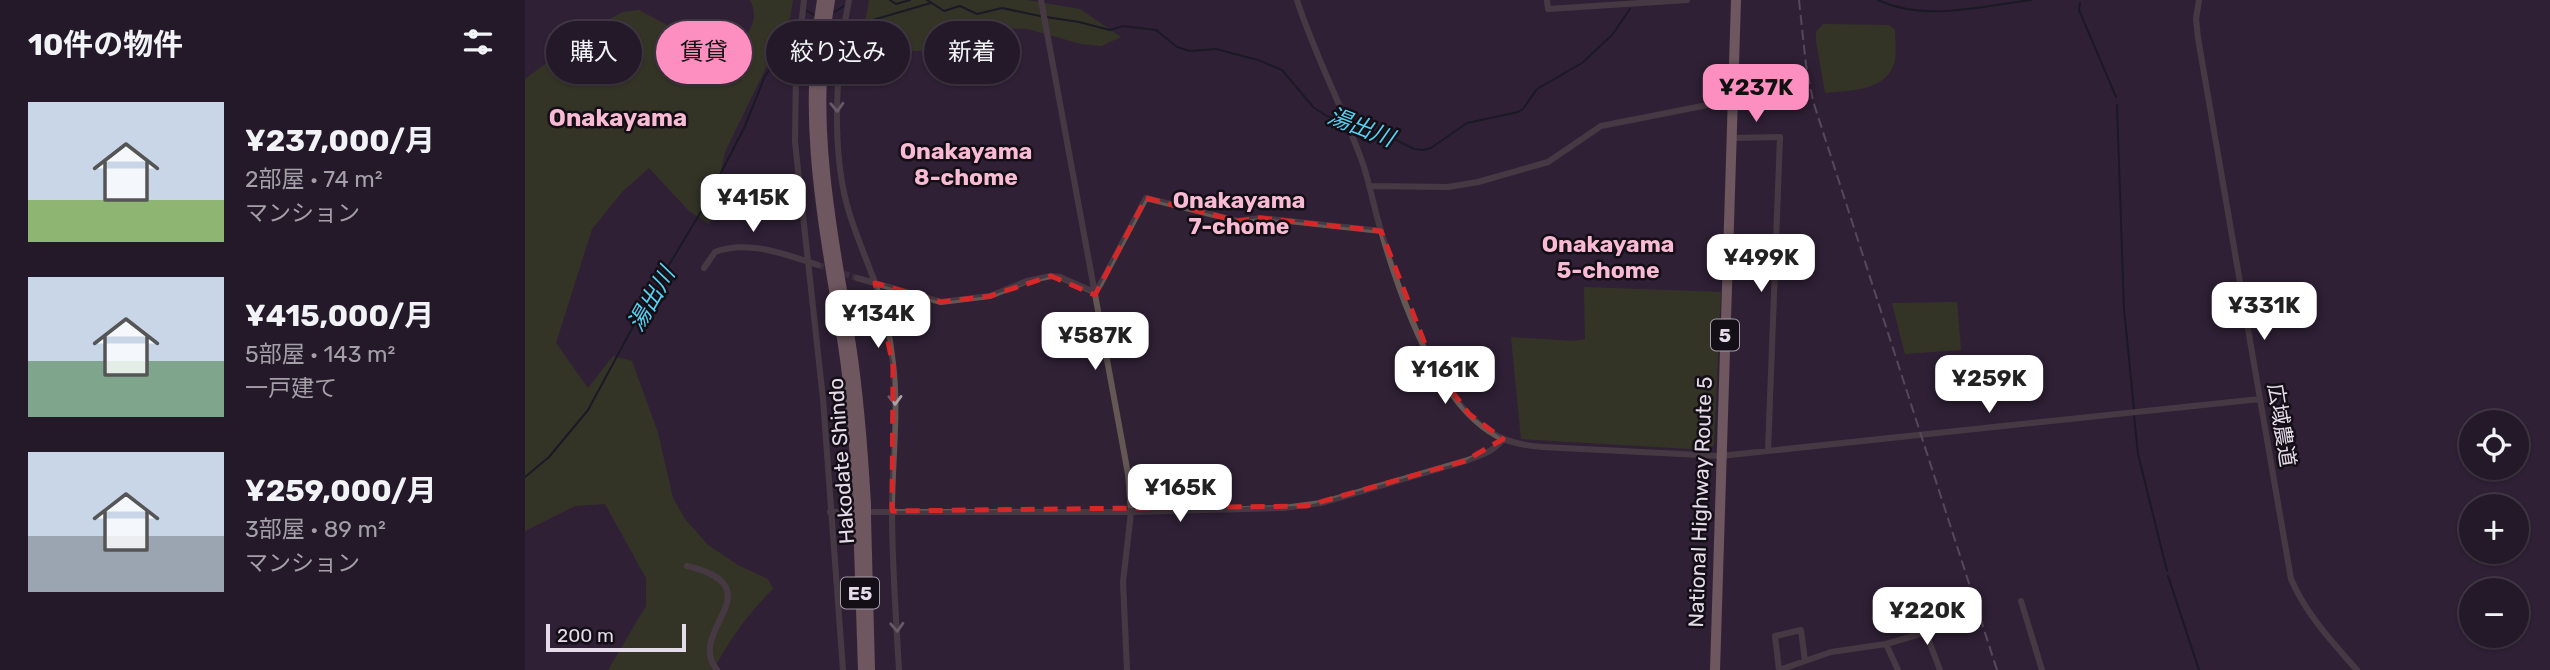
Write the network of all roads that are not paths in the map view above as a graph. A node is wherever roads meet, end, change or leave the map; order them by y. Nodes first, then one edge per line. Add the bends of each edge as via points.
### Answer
1 (804, 0) edge
2 (822, 0) edge
3 (830, 0) edge
4 (849, 0) edge
5 (1041, 0) edge
6 (1297, 0) edge
7 (1547, 0) edge
8 (1687, 0) edge
9 (1736, 0) edge
10 (2199, 0) edge
11 (1661, 1) edge
12 (821, 21) edge
13 (826, 21) edge
14 (820, 84) edge
15 (1733, 100) junction
16 (1732, 138) junction
17 (1369, 186) junction
18 (1381, 231) junction
19 (807, 261) junction
20 (818, 265) tunnel mouth
21 (704, 268) dead end
22 (857, 278) tunnel mouth
23 (875, 283) junction
24 (1094, 292) junction
25 (2260, 399) junction
26 (1503, 439) junction
27 (1768, 451) junction
28 (1720, 456) junction
29 (892, 511) junction
30 (830, 512) junction
31 (1131, 512) junction
32 (862, 517) junction
33 (687, 566) dead end
34 (2021, 601) dead end
35 (1961, 622) dead end
36 (1926, 633) junction
37 (1886, 644) junction
38 (1805, 661) junction
39 (717, 670) edge
40 (843, 670) edge
41 (863, 670) edge
42 (870, 670) edge
43 (899, 670) edge
44 (1127, 670) edge
45 (1715, 670) edge
46 (1779, 670) edge
47 (1898, 670) edge
48 (1940, 670) edge
49 (2042, 670) edge
50 (2357, 670) edge

1 - 19 street via 795,142
2 - 12 highway, Hakodate Shindo / E5
3 - 13 highway, Hakodate Shindo / E5
4 -> 23 street via 837,87 843,187
5 - 24 street
6 - 17 street
7 - 11 street via 1548,9
8 - 11 street
9 - 15 highway, National Highway Route 5 / 5
10 - 25 street, 広域農道 via 2198,38
14 - 32 highway, Hakodate Shindo / E5, bridge via 826,198 856,383
15 - 16 highway, National Highway Route 5 / 5
15 - 17 street via 1601,126 1548,162 1478,182 1448,187
16 - 27 street via 1780,137
16 - 28 highway, National Highway Route 5 / 5
17 - 18 street
18 - 24 street via 1260,218 1238,221 1146,198
18 - 26 street via 1434,367 1469,414
19 - 20 street
19 - 21 street via 739,247 715,252
19 - 30 street via 824,399
22 - 23 street
23 - 24 street via 941,302 990,296 1051,276
23 -> 29 street via 893,365
24 - 31 street
25 - 27 street
25 - 50 street, 広域農道 via 2291,579 2311,617
26 - 28 street via 1543,447
26 - 31 street via 1486,453 1465,461 1314,504
27 - 28 street
28 - 45 highway, National Highway Route 5 / 5
29 - 30 street
29 - 31 street
29 -> 43 street
30 - 40 street
31 - 44 street via 1123,582
32 - 41 highway, Hakodate Shindo / E5
32 - 42 highway, Hakodate Shindo / E5
33 - 39 street via 720,579 727,589 728,602 709,648
34 - 49 street
35 - 36 street
36 - 37 street
36 - 48 street
37 - 38 street
37 - 47 street
38 - 46 street
38 - 46 street via 1801,630 1775,636

